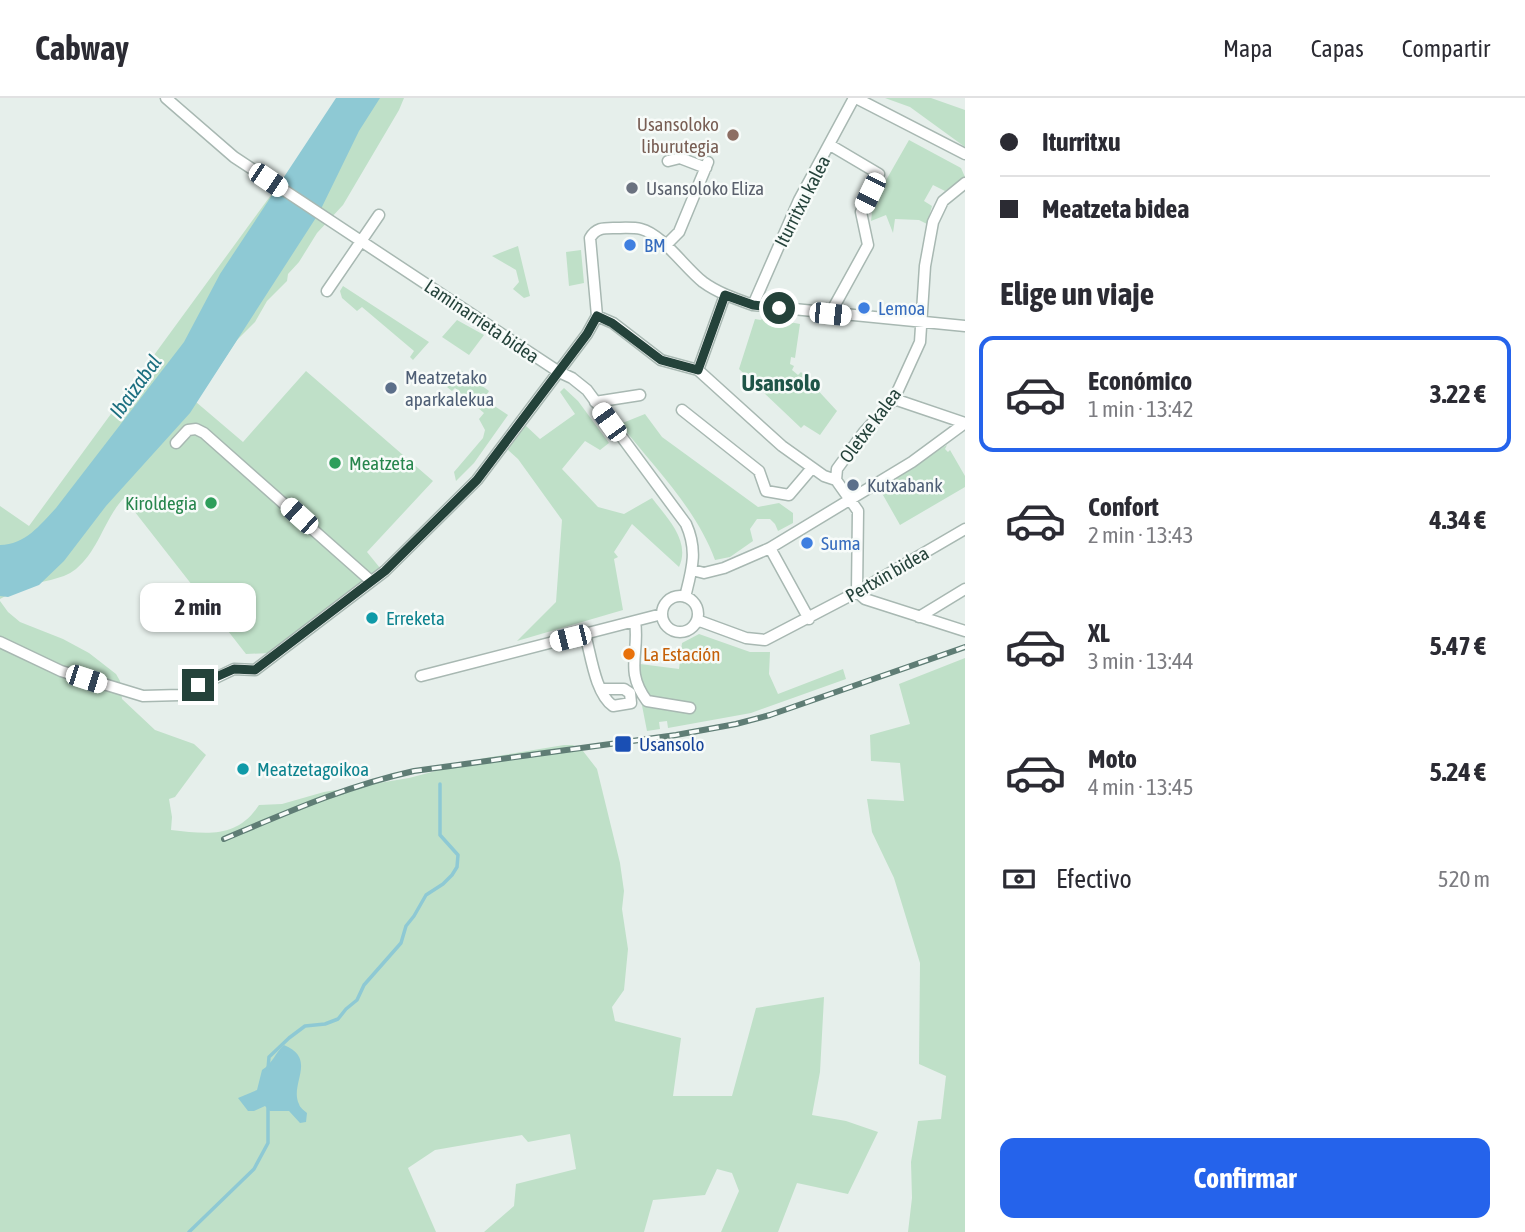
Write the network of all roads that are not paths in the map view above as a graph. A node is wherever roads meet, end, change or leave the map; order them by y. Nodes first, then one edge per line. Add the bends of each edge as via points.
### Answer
1 (166, 98) edge
2 (855, 98) edge
3 (830, 145) junction
4 (964, 153) edge
5 (668, 161) dead end
6 (965, 183) edge
7 (379, 215) dead end
8 (361, 242) junction
9 (666, 246) junction
10 (327, 291) dead end
11 (725, 295) junction
12 (753, 305) junction
13 (830, 314) junction
14 (597, 316) junction
15 (922, 323) junction
16 (965, 326) edge
17 (698, 370) junction
18 (559, 372) junction
19 (640, 395) dead end
20 (894, 399) junction
21 (595, 402) junction
22 (682, 410) dead end
23 (965, 423) edge
24 (176, 443) dead end
25 (812, 468) junction
26 (836, 480) junction
27 (852, 500) junction
28 (965, 528) edge
29 (770, 548) junction
30 (692, 570) junction
31 (371, 581) junction
32 (965, 589) edge
33 (861, 596) junction
34 (685, 597) junction
35 (662, 614) junction
36 (919, 617) junction
37 (809, 619) junction
38 (698, 620) junction
39 (635, 621) junction
40 (965, 631) edge
41 (585, 634) junction
42 (0, 642) edge
43 (421, 676) dead end
44 (601, 689) dead end
45 (690, 708) dead end

1 - 8 street, Laminarrieta bidea via 211,139
2 - 3 street, Iturritxu kalea
2 - 4 street
3 - 12 street, Iturritxu kalea via 799,200
3 - 13 street via 879,174 861,212 868,245
5 - 9 street via 680,158 707,165 679,232
6 - 15 street, Oletxe kalea via 943,201 933,222
7 - 8 street
8 - 10 street
8 - 18 street, Laminarrieta bidea
9 - 11 street via 688,269
9 - 14 street via 642,229 601,228 593,232
11 - 12 street
11 - 17 street
12 - 13 street
13 - 15 street
14 - 17 street via 661,360
14 - 18 street
15 - 16 street
15 - 20 street, Oletxe kalea via 920,342
17 - 25 street
18 - 21 street, Laminarrieta bidea via 587,390
18 - 31 street via 477,480
19 - 21 street
20 - 23 street
20 - 26 street, Oletxe kalea via 837,469
21 - 30 street, Laminarrieta bidea via 686,524 693,540
22 - 25 street via 759,471 766,491 789,495
23 - 27 street
24 - 31 street via 188,430 204,433
25 - 26 street
26 - 27 street, Oletxe kalea
27 - 29 street
27 - 33 street via 858,511
28 - 33 street, Pertxin bidea
29 - 30 street via 710,572
29 - 37 street
30 - 34 street, Laminarrieta bidea
31 - 42 street via 255,670 234,669 180,695 143,696 61,671
32 - 36 street
33 - 36 street
33 - 37 street, Pertxin bidea
34 - 35 street via 669,600
34 - 38 street via 695,603
35 - 38 street via 665,625 680,632 691,629
35 - 39 street
36 - 40 street
37 - 38 street, Pertxin bidea via 765,640 746,638
39 - 41 street
39 - 45 street via 632,672 640,691 647,701
41 - 43 street
41 - 44 street

